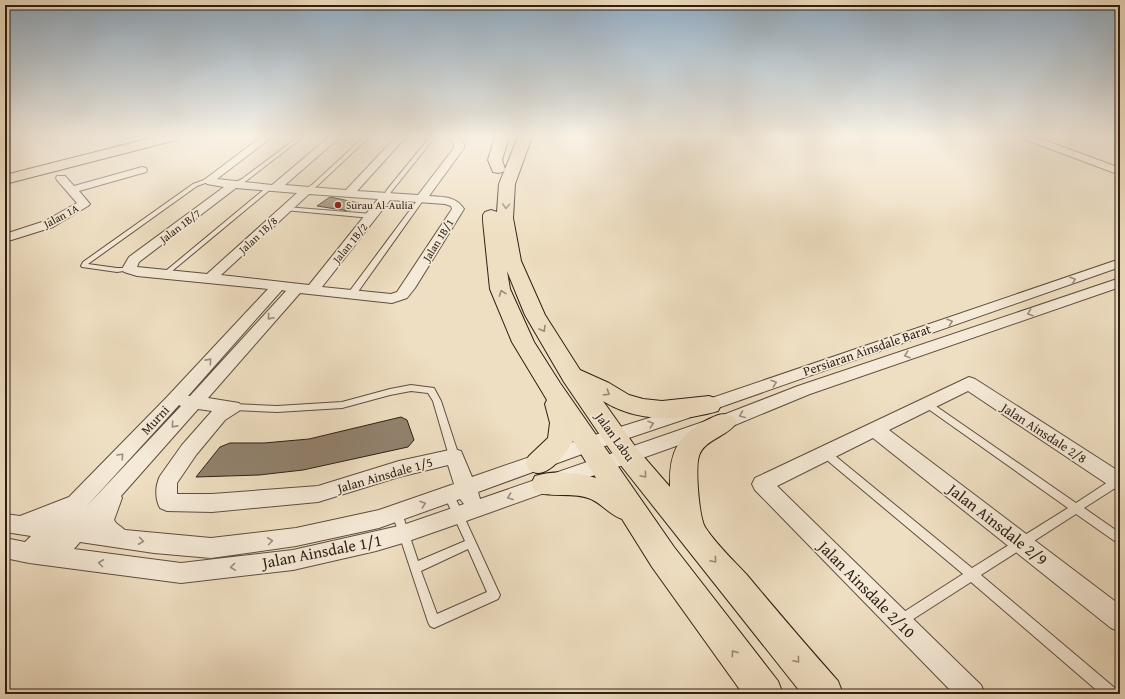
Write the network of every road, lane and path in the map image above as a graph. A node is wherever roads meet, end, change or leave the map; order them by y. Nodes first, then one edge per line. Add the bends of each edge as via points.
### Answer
1 (45, 170) edge
2 (142, 170) dead end
3 (223, 170) edge
4 (258, 170) edge
5 (295, 170) edge
6 (332, 170) edge
7 (371, 170) edge
8 (407, 170) edge
9 (442, 170) edge
10 (505, 170) edge
11 (61, 178) dead end
12 (5, 180) edge
13 (209, 180) junction
14 (234, 185) junction
15 (272, 188) junction
16 (71, 190) junction
17 (306, 191) junction
18 (348, 194) junction
19 (387, 196) junction
20 (421, 199) junction
21 (286, 209) junction
22 (372, 216) junction
23 (5, 238) edge
24 (1120, 263) edge
25 (129, 269) junction
26 (164, 275) junction
27 (210, 278) junction
28 (1120, 282) edge
29 (278, 286) junction
30 (304, 289) junction
31 (352, 294) junction
32 (238, 329) junction
33 (257, 332) junction
34 (562, 383) junction
35 (173, 401) junction
36 (194, 403) junction
37 (927, 404) junction
38 (233, 408) junction
39 (716, 414) junction
40 (876, 429) junction
41 (608, 450) junction
42 (825, 453) junction
43 (454, 456) junction
44 (541, 474) junction
45 (1119, 481) edge
46 (94, 484) junction
47 (117, 488) junction
48 (458, 491) junction
49 (1076, 508) junction
50 (467, 512) junction
51 (397, 513) junction
52 (11, 524) edge
53 (52, 529) junction
54 (690, 530) junction
55 (76, 532) junction
56 (403, 534) junction
57 (120, 538) junction
58 (1120, 538) edge
59 (471, 543) junction
60 (1022, 543) junction
61 (5, 548) edge
62 (29, 553) junction
63 (54, 556) junction
64 (663, 557) junction
65 (415, 568) junction
66 (972, 575) junction
67 (1120, 620) edge
68 (900, 622) junction
69 (765, 694) edge
70 (825, 694) edge
71 (972, 694) edge
72 (1111, 694) edge

1 - 12 main road
2 - 16 street
3 - 13 street
4 - 14 lane
5 - 15 street
6 - 17 lane
7 - 18 street
8 - 19 lane
9 - 20 street
10 - 34 main road, Jalan Labu via 491,221 500,290 523,342
11 - 16 street, Jalan 1A
13 - 14 street
13 - 25 lane via 195,185 84,266
14 - 15 street
14 - 25 street, Jalan 1B/7 via 134,260
15 - 17 street
15 - 26 lane
16 - 23 street, Jalan 1A via 84,204 49,224
17 - 18 street
17 - 21 street, Jalan 1B/8
18 - 19 street
19 - 20 street
19 - 22 street, Jalan 1B/2
20 - 31 lane
20 - 31 street, Jalan 1B/1 via 447,201 455,204 458,209 408,288 402,295 392,299
21 - 22 lane
21 - 27 street, Jalan 1B/8
22 - 30 street, Jalan 1B/2
39 -> 24 street, Persiaran Ainsdale Barat
25 - 26 street
26 - 27 street
27 - 29 street
28 -> 39 street, Persiaran Ainsdale Barat via 804,390
29 - 30 street
29 - 32 street, Murni
30 - 31 street
30 -> 33 street, Murni
32 - 33 street
35 -> 32 street, Murni
33 - 36 street, Murni
34 -> 39 main road via 601,390 620,401 642,408
34 - 41 main road, Jalan Labu
34 - 44 main road via 562,436
35 - 36 street
46 -> 35 street, Murni
36 - 38 street
36 -> 47 street, Murni
37 - 40 street
37 - 45 street, Jalan Ainsdale 2/8 via 969,383
37 - 49 lane
38 - 43 lane via 277,409 342,405 411,388 431,390 437,401
38 - 43 street, Jalan Ainsdale 1/5 via 219,415 189,450 167,482 167,502 212,503 318,494 399,469
39 - 41 street, Persiaran Ainsdale Barat
39 - 54 main road via 702,436 689,447 683,467
40 - 42 street
40 - 60 street, Jalan Ainsdale 2/9
41 - 44 street, Jalan Ainsdale 1/1
41 -> 54 main road, Jalan Labu
41 - 64 main road, Jalan Labu
42 - 66 lane
42 - 68 street, Jalan Ainsdale 2/10 via 762,484
43 - 48 street
44 - 48 street, Jalan Ainsdale 1/1
44 -> 50 street, Jalan Ainsdale 1/1
44 - 64 main road via 606,492 635,518
45 - 49 lane
46 - 52 street via 69,505 49,515
46 - 53 street, Murni
47 - 55 street, Murni
47 - 57 street via 107,508 104,522 108,530
48 - 50 street
51 -> 48 street, Jalan Ainsdale 1/1
49 - 58 lane
49 - 60 lane
50 - 56 street, Jalan Ainsdale 1/1
50 - 59 lane
51 - 56 lane
57 -> 51 street, Jalan Ainsdale 1/1 via 211,548 296,537
52 - 53 street, Jalan Ainsdale 1/1
53 - 55 street, Jalan Ainsdale 1/1
53 - 62 street, Murni
54 -> 70 main road, Jalan Labu
55 - 57 street, Jalan Ainsdale 1/1
55 - 63 street, Murni
56 -> 63 street, Jalan Ainsdale 1/1 via 294,560 181,573
56 - 65 lane
59 - 65 lane
59 - 65 lane via 494,595 434,622
60 - 66 lane
60 - 67 street, Jalan Ainsdale 2/9
61 - 62 street, Jalan Ainsdale 1/1
62 - 63 street, Jalan Ainsdale 1/1
69 -> 64 main road, Jalan Labu
66 - 68 lane
66 - 72 lane
68 - 71 street, Jalan Ainsdale 2/10

